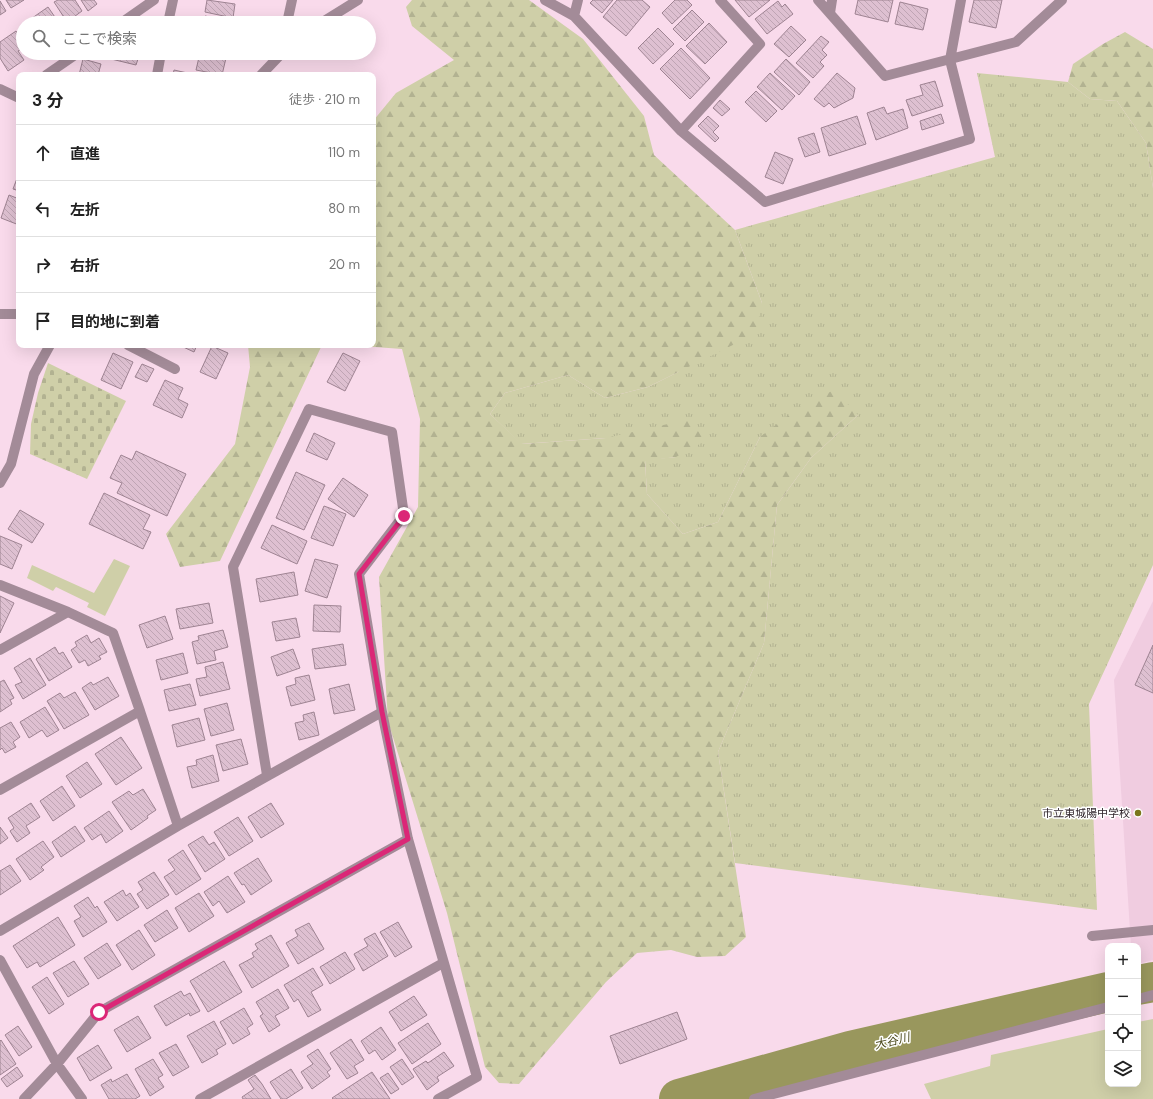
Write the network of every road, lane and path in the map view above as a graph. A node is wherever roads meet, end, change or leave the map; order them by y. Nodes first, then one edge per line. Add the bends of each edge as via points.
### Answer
1 (154, 0) edge
2 (173, 0) edge
3 (292, 0) edge
4 (358, 0) edge
5 (545, 0) edge
6 (578, 0) edge
7 (720, 0) edge
8 (818, 0) edge
9 (832, 0) edge
10 (961, 0) edge
11 (1062, 0) edge
12 (830, 13) junction
13 (131, 16) edge
14 (170, 16) edge
15 (289, 16) edge
16 (333, 16) edge
17 (574, 16) junction
18 (68, 60) edge
19 (160, 60) edge
20 (275, 60) edge
21 (950, 60) junction
22 (50, 72) edge
23 (158, 72) edge
24 (264, 72) edge
25 (0, 89) edge
26 (16, 95) edge
27 (681, 131) junction
28 (0, 314) edge
29 (16, 314) edge
30 (48, 348) edge
31 (134, 348) edge
32 (175, 369) dead end
33 (0, 483) edge
34 (0, 585) edge
35 (68, 612) junction
36 (0, 650) edge
37 (140, 711) junction
38 (382, 712) junction
39 (267, 775) junction
40 (0, 790) edge
41 (178, 826) junction
42 (408, 839) junction
43 (1153, 930) edge
44 (0, 931) edge
45 (1092, 936) dead end
46 (0, 960) edge
47 (443, 963) junction
48 (1153, 995) edge
49 (1141, 998) edge
50 (1105, 1008) edge
51 (57, 1064) junction
52 (24, 1099) edge
53 (82, 1099) edge
54 (200, 1099) edge
55 (438, 1099) edge
56 (754, 1099) edge

1 - 13 street
2 - 14 street
3 - 15 street
4 - 16 street
5 - 17 street
6 - 17 street
7 - 27 street via 760,44
8 - 12 street
9 - 12 street
10 - 21 street
11 - 21 street via 1016,42
12 - 21 street via 885,76
17 - 27 street
18 - 22 street
19 - 23 street
20 - 24 street
21 - 27 street via 970,139 765,202
25 - 26 street
28 - 29 street
30 - 33 street via 34,374 11,464
31 - 32 street
34 - 35 street
35 - 36 street
35 - 37 street via 113,633
37 - 40 street
37 - 41 street
38 - 39 street
38 - 39 street via 359,574 404,516 392,432 309,409 233,567
38 - 42 street
39 - 41 street
41 - 44 street
42 - 47 street
42 - 51 street via 99,1012
43 - 45 street
46 - 51 street
47 - 54 street
47 - 55 street via 477,1077
48 - 49 street
50 - 56 street
51 - 52 street
51 - 53 street

